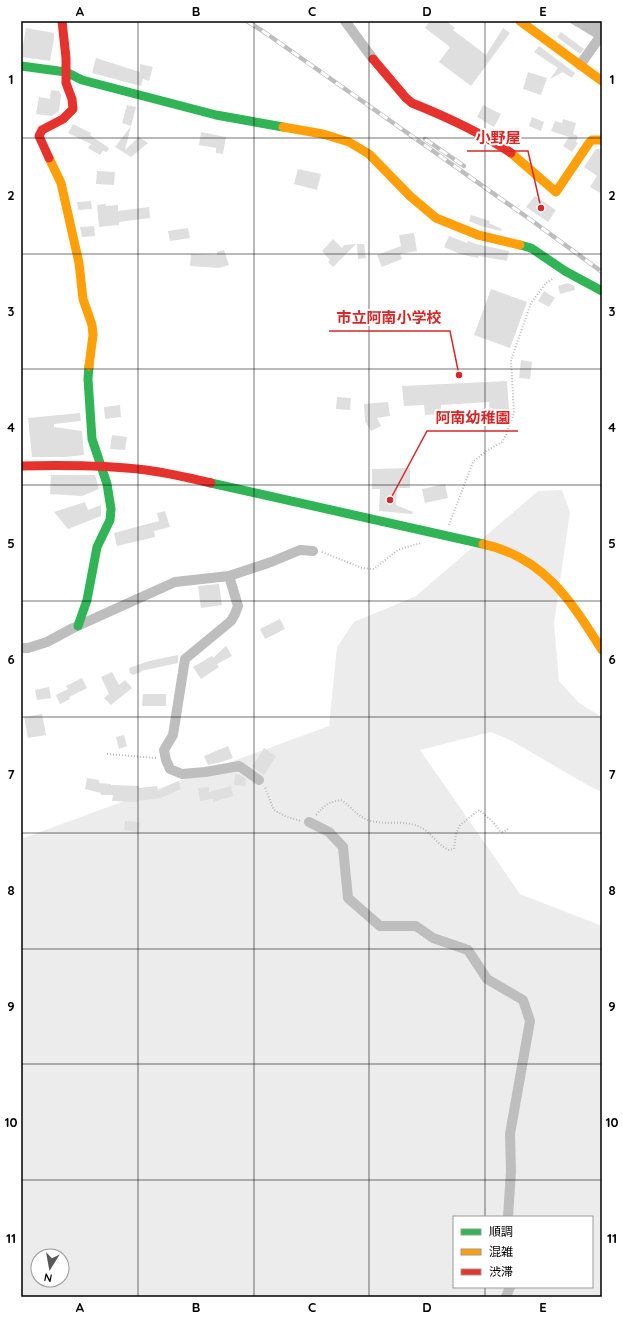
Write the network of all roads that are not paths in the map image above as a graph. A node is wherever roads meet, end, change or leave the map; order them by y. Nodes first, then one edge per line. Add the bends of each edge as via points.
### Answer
1 (62, 21) edge
2 (345, 21) edge
3 (520, 21) edge
4 (602, 34) edge
5 (373, 59) joint
6 (580, 65) junction
7 (21, 66) edge
8 (66, 72) junction
9 (602, 81) edge
10 (602, 140) edge
11 (602, 291) edge
12 (21, 466) edge
13 (101, 466) junction
14 (313, 550) road end
15 (229, 576) junction
16 (78, 626) junction
17 (21, 648) edge
18 (602, 650) edge
19 (259, 780) road end
20 (309, 822) road end
21 (508, 1216) edge

1 - 8 street
2 - 5 street
3 - 6 street
4 - 6 street
5 - 10 street via 412,103 462,125 500,146 556,192 589,143 592,140
6 - 9 street
7 - 8 street
8 - 11 street via 82,80 216,115 323,134 349,142 369,154 410,196 436,218 478,235 531,248 565,271
8 - 13 street via 66,83 73,108 66,117 42,130 39,136 61,182 79,263 83,299 92,325 89,399 92,440
12 - 13 street
13 - 16 street via 107,484 111,515 97,547 87,600
13 - 18 street via 148,470 199,480 507,550 549,576 569,600
14 - 15 street via 300,550
15 - 16 street via 174,582
15 - 19 street via 238,606 231,622 185,659 173,735 164,750 170,770 182,774 238,766
16 - 17 street via 47,642
20 - 21 street via 330,832 343,848 348,898 380,926 416,926 433,938 468,950 487,979 524,1000 530,1021 510,1134

